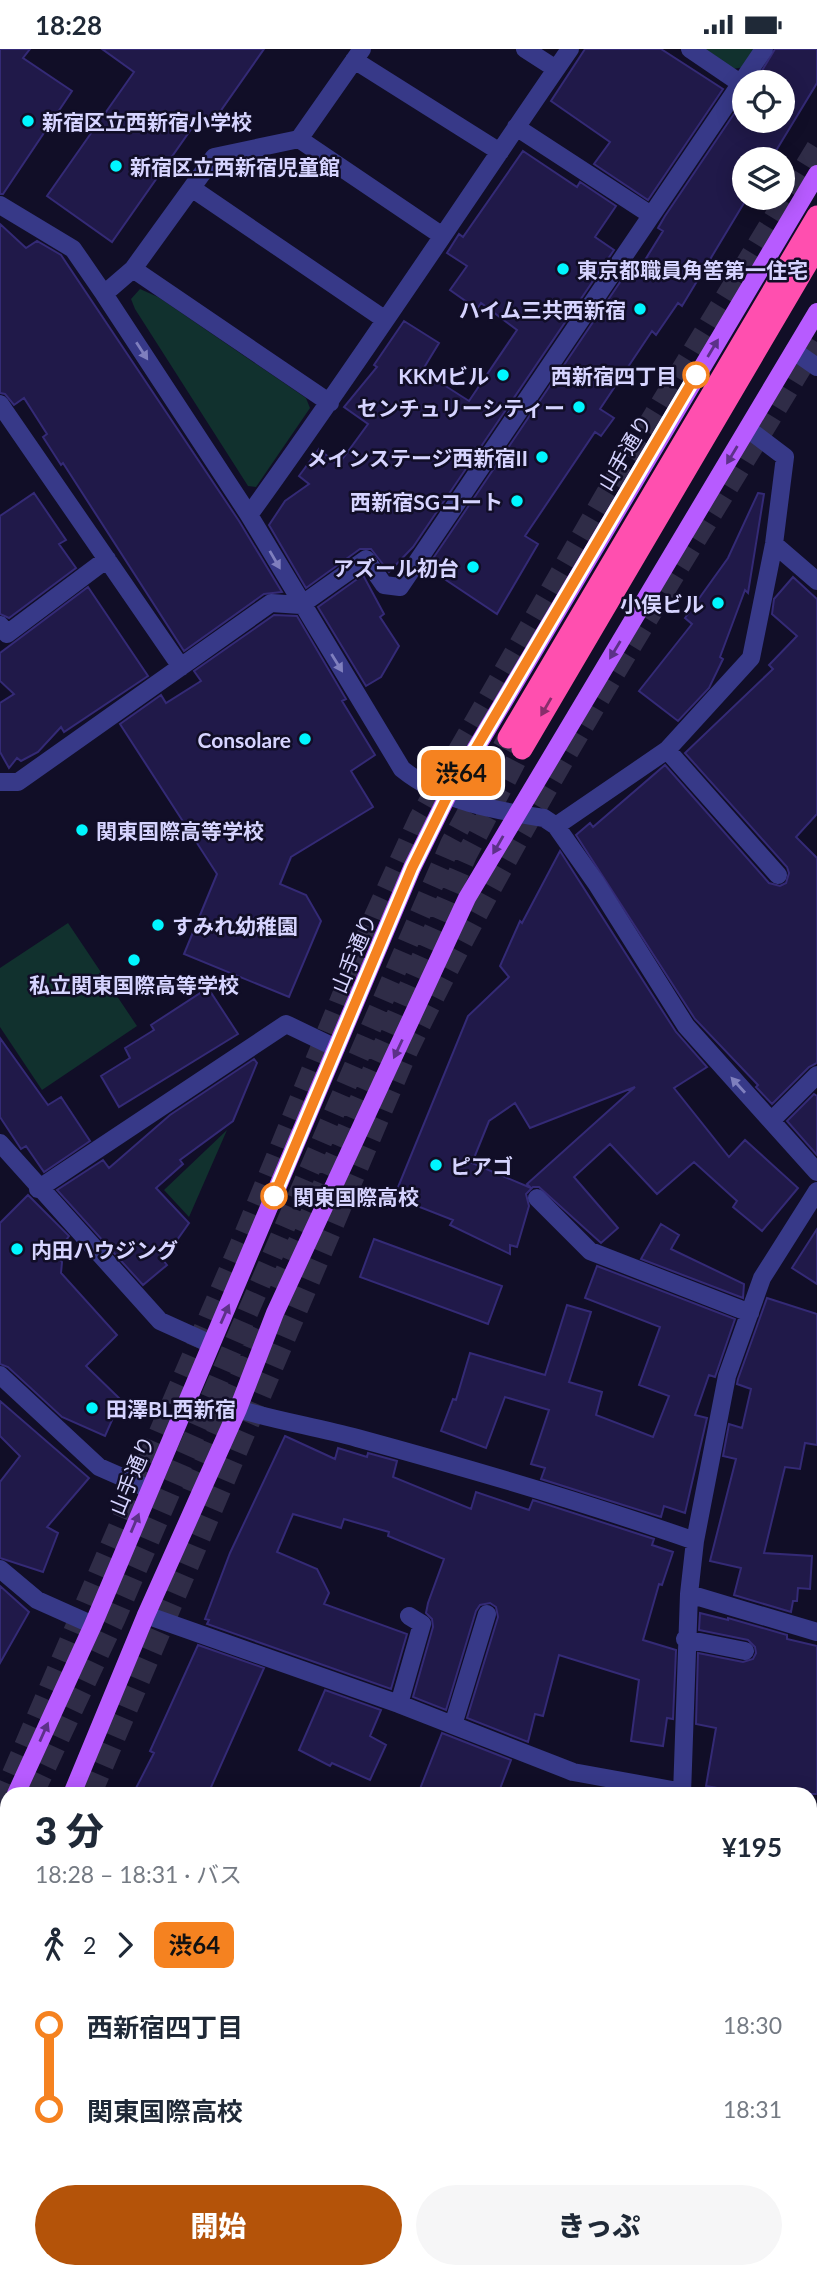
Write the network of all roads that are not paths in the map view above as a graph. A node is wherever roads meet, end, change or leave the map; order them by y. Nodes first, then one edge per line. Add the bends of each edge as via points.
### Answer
1 (525, 49) edge
2 (570, 49) edge
3 (690, 49) edge
4 (764, 49) edge
5 (358, 55) edge
6 (556, 69) junction
7 (749, 70) edge
8 (732, 78) edge
9 (732, 95) edge
10 (516, 127) junction
11 (299, 139) junction
12 (500, 152) junction
13 (817, 174) edge
14 (193, 189) junction
15 (0, 205) edge
16 (651, 215) junction
17 (817, 216) edge
18 (440, 235) junction
19 (817, 247) edge
20 (133, 269) junction
21 (104, 294) junction
22 (817, 311) edge
23 (384, 319) junction
24 (794, 351) junction
25 (817, 367) edge
26 (330, 403) junction
27 (0, 404) edge
28 (748, 429) junction
29 (249, 515) junction
30 (774, 544) junction
31 (107, 559) junction
32 (817, 581) edge
33 (301, 605) junction
34 (0, 625) edge
35 (181, 667) junction
36 (667, 750) junction
37 (0, 782) edge
38 (447, 797) junction
39 (517, 814) junction
40 (556, 826) junction
41 (778, 874) dead end
42 (336, 1048) junction
43 (817, 1075) edge
44 (771, 1121) junction
45 (0, 1143) edge
46 (817, 1172) edge
47 (38, 1189) junction
48 (817, 1191) edge
49 (537, 1198) dead end
50 (750, 1314) junction
51 (211, 1344) junction
52 (0, 1375) edge
53 (238, 1409) junction
54 (149, 1489) junction
55 (695, 1541) junction
56 (0, 1569) edge
57 (689, 1594) junction
58 (487, 1614) dead end
59 (146, 1615) junction
60 (409, 1616) dead end
61 (93, 1625) junction
62 (817, 1632) edge
63 (685, 1639) junction
64 (745, 1651) dead end
65 (399, 1704) junction
66 (453, 1725) junction
67 (19, 1787) edge
68 (75, 1787) edge
69 (652, 1787) edge
70 (683, 1787) edge

1 - 6 street
2 - 6 street
3 - 8 street
4 - 7 street
5 - 11 street
5 - 12 street
6 - 10 street
9 - 16 street
10 - 12 street
10 - 16 street
11 - 14 street via 214,157
11 - 18 street
12 - 18 street
38 -> 13 main road, 山手通り
14 - 20 street
14 - 23 street
15 - 21 street via 73,249
16 - 33 street via 400,587 384,585 366,559
19 -> 17 highway via 515,743
18 - 23 street
20 - 21 street
20 - 26 street
21 -> 29 street
22 - 24 main road
23 - 26 street
24 - 25 street
24 - 28 main road
26 - 29 street
27 - 31 street
28 - 30 street via 785,457
28 -> 39 main road
29 -> 33 street
30 - 32 street
30 - 36 street via 751,658
31 - 34 street via 7,634
31 - 35 street
33 - 35 street via 271,603
33 -> 38 street via 402,769
35 - 37 street via 18,782
36 - 40 street
36 - 41 street
38 - 39 street
38 - 42 main road, 山手通り
39 - 40 street via 544,818
39 -> 53 main road via 467,898 275,1313
44 -> 40 street via 686,1026
42 - 47 street via 286,1024
51 -> 42 main road, 山手通り
43 - 44 street
44 - 46 street
45 - 47 street
47 - 51 street via 160,1321
48 - 50 street via 762,1279
49 - 50 street via 590,1251
50 - 55 street via 727,1376
51 - 54 main road, 山手通り
52 - 54 street via 99,1467
53 - 55 street via 610,1511
53 - 59 main road
61 -> 54 main road, 山手通り
55 - 57 street
56 - 61 street via 37,1600
57 - 62 street
57 - 63 street
58 - 66 street
59 - 65 street
59 - 68 main road
60 - 65 street via 422,1624
67 -> 61 main road, 山手通り
63 - 64 street
63 - 70 street
65 - 66 street
66 - 69 street via 573,1772

